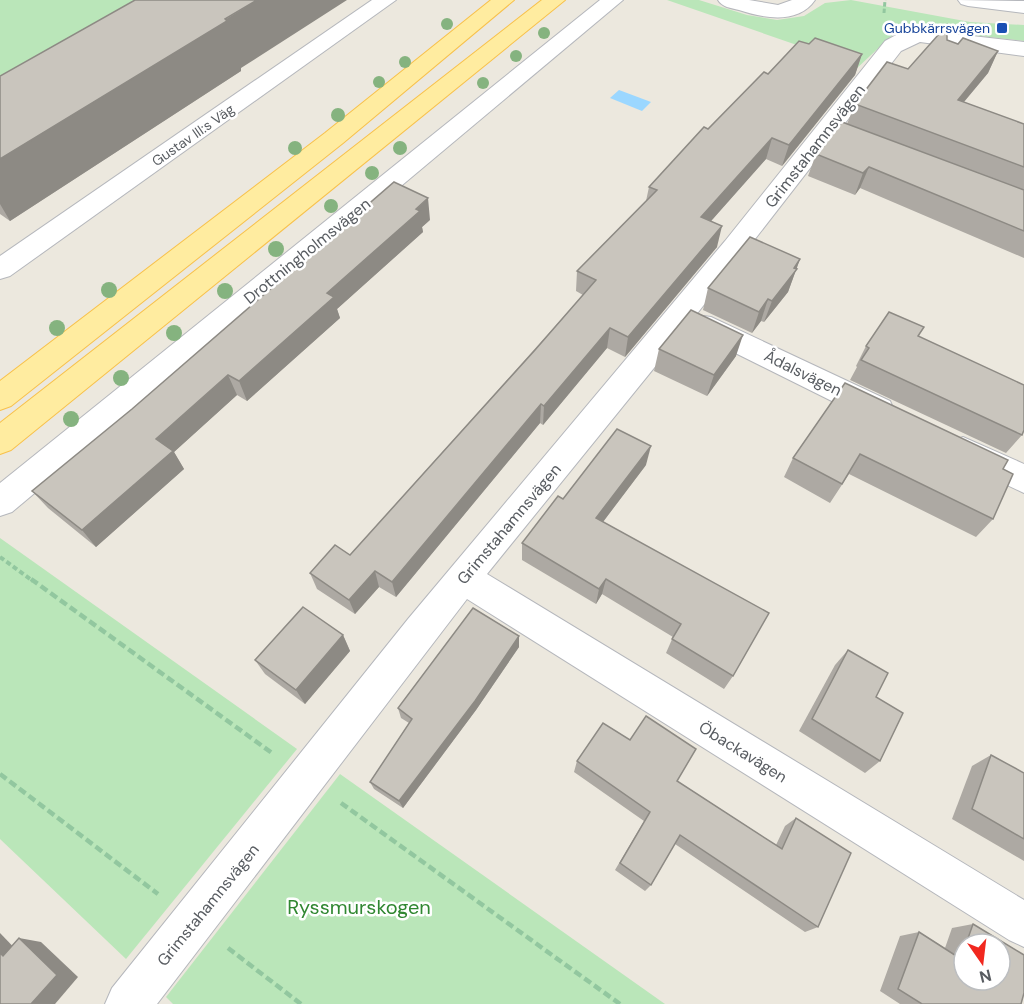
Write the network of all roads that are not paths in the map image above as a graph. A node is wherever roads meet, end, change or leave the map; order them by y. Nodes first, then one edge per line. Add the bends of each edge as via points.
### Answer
1 (386, 0) edge
2 (504, 0) edge
3 (555, 0) edge
4 (613, 0) edge
5 (728, 0) edge
6 (805, 0) edge
7 (968, 0) edge
8 (1024, 7) edge
9 (1024, 49) edge
10 (0, 269) edge
11 (680, 314) junction
12 (0, 398) edge
13 (906, 423) edge
14 (938, 438) edge
15 (0, 441) edge
16 (1024, 479) edge
17 (0, 502) edge
18 (463, 578) junction
19 (1024, 925) edge
20 (128, 1004) edge

1 - 10 street, Gustav III:s Väg
2 - 12 main road
3 - 15 main road
4 - 17 street, Drottningholmsvägen
5 - 6 street via 772,12 796,7
7 - 8 street
9 - 11 street, Grimstahamnsvägen via 920,36 893,46 840,135
11 - 13 street, Ådalsvägen
11 - 18 street, Grimstahamnsvägen
14 - 16 street
18 - 19 street, Öbackavägen
18 - 20 street, Grimstahamnsvägen via 196,924

